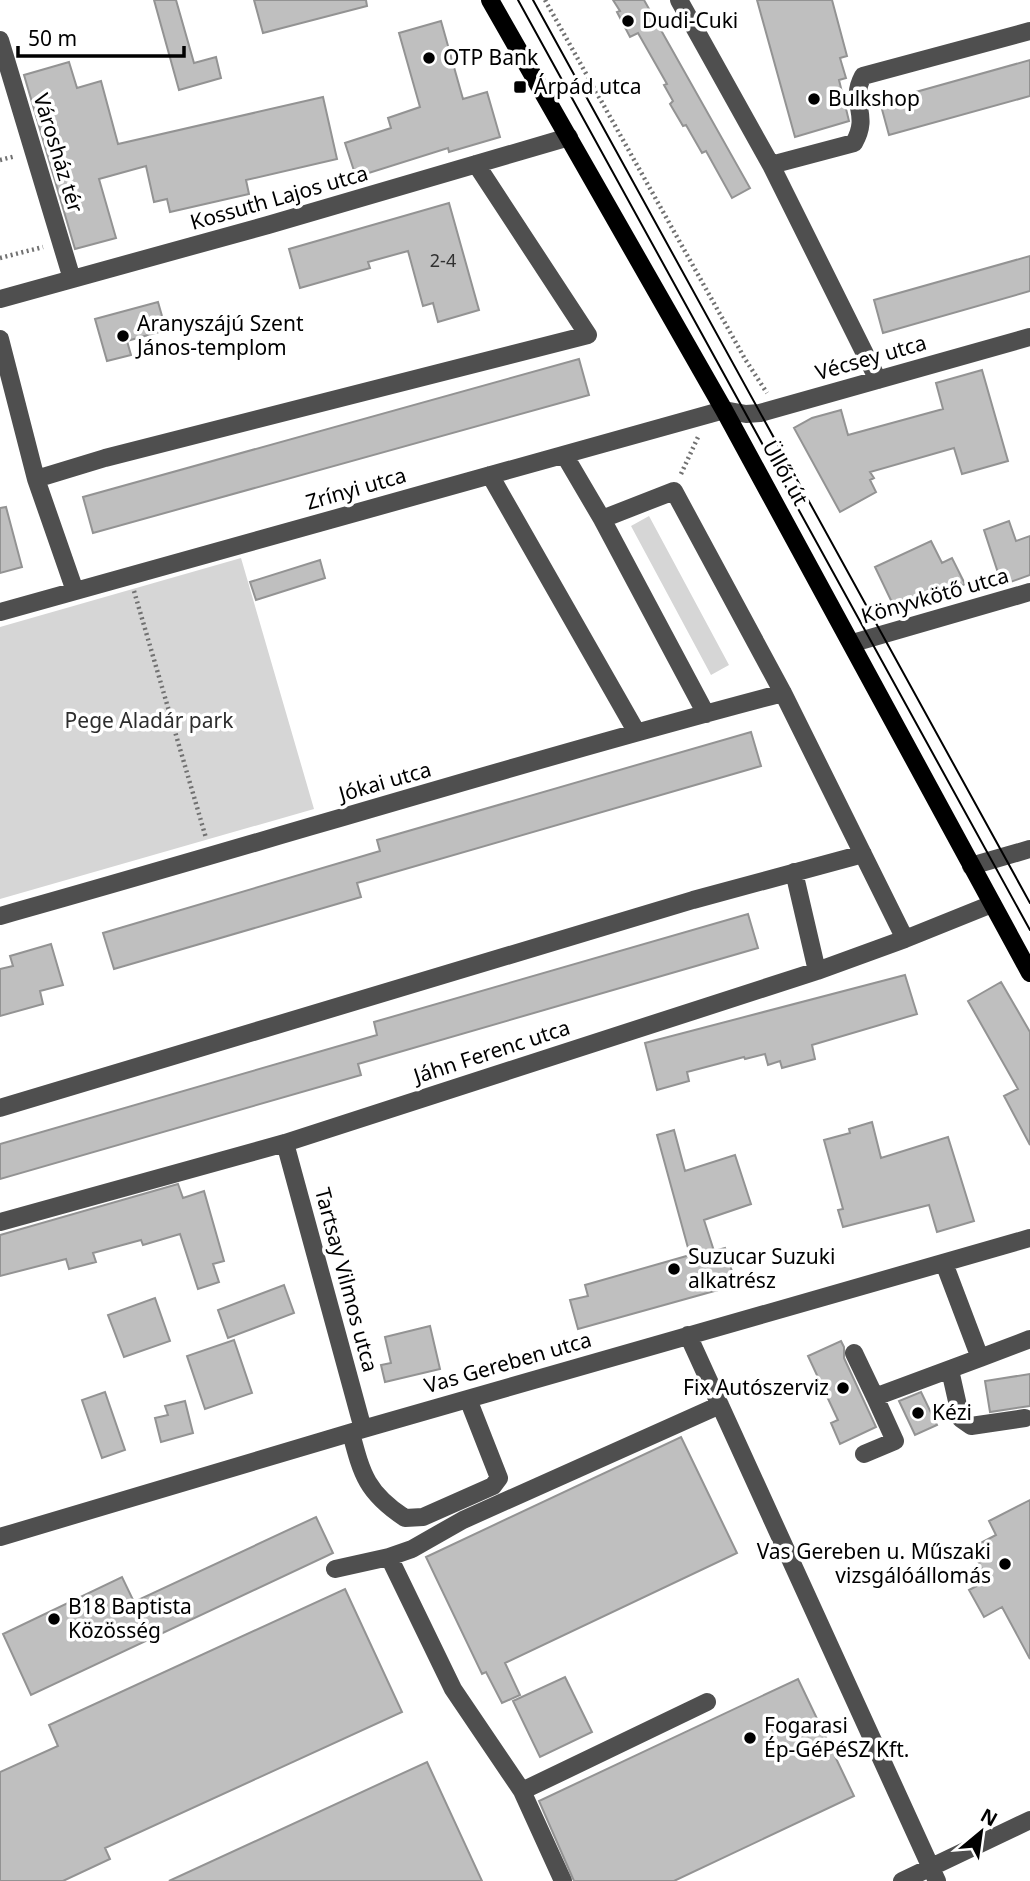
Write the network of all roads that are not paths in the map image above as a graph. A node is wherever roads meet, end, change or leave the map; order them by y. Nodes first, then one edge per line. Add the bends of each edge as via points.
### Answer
1 (490, 0) edge
2 (679, 0) edge
3 (1030, 31) edge
4 (0, 40) edge
5 (569, 137) junction
6 (476, 164) junction
7 (771, 165) junction
8 (72, 279) junction
9 (0, 299) edge
10 (1030, 337) edge
11 (0, 339) edge
12 (878, 380) junction
13 (717, 412) junction
14 (565, 456) junction
15 (490, 474) junction
16 (36, 479) junction
17 (602, 519) junction
18 (75, 591) junction
19 (1030, 592) edge
20 (0, 612) edge
21 (853, 643) junction
22 (783, 694) junction
23 (706, 713) junction
24 (636, 732) junction
25 (1030, 849) edge
26 (863, 854) junction
27 (971, 866) junction
28 (794, 872) junction
29 (992, 904) junction
30 (0, 916) edge
31 (905, 940) junction
32 (817, 971) junction
33 (1030, 973) edge
34 (0, 1108) edge
35 (285, 1143) junction
36 (0, 1222) edge
37 (1030, 1238) edge
38 (944, 1263) junction
39 (688, 1335) junction
40 (1030, 1339) edge
41 (854, 1353) dead end
42 (980, 1358) junction
43 (950, 1370) junction
44 (875, 1397) junction
45 (468, 1399) junction
46 (720, 1405) junction
47 (1025, 1418) dead end
48 (357, 1431) junction
49 (864, 1454) dead end
50 (0, 1537) edge
51 (389, 1557) junction
52 (335, 1569) dead end
53 (707, 1702) dead end
54 (522, 1791) junction
55 (1030, 1820) edge
56 (934, 1875) edge
57 (563, 1881) edge
58 (902, 1881) edge

1 - 5 main road, Üllői út
2 - 7 street
3 - 7 street via 863,76 856,96 862,130 854,143
4 - 8 street, Városház tér
5 - 6 street, Kossuth Lajos utca
5 - 13 main road, Üllői út
6 - 8 street, Kossuth Lajos utca
6 - 16 street via 588,335
7 - 12 street
8 - 9 street, Kossuth Lajos utca
10 - 12 street, Vécsey utca
11 - 16 street
12 - 13 street, Vécsey utca via 777,409
13 - 14 street, Zrínyi utca
13 - 21 main road, Üllői út
14 - 15 street, Zrínyi utca
14 - 17 street
15 - 18 street, Zrínyi utca
15 - 24 street
16 - 18 street
17 - 22 street via 674,491
17 - 23 street
18 - 20 street, Zrínyi utca
19 - 21 street, Könyvkötő utca
21 - 27 main road, Üllői út
22 - 23 street, Jókai utca
22 - 26 street
23 - 24 street, Jókai utca
24 - 30 street, Jókai utca
25 - 27 street
26 - 28 street
26 - 31 street
27 - 29 main road, Üllői út
28 - 32 street
28 - 34 street
29 - 31 street, Jáhn Ferenc utca
29 - 33 main road, Üllői út
31 - 32 street, Jáhn Ferenc utca
32 - 35 street, Jáhn Ferenc utca
35 - 36 street, Jáhn Ferenc utca
35 - 48 street, Tartsay Vilmos utca
37 - 38 street, Vas Gereben utca
38 - 39 street, Vas Gereben utca
38 - 42 street
39 - 45 street, Vas Gereben utca
39 - 46 street
40 - 42 street
41 - 44 street
42 - 43 street
43 - 44 street
43 - 47 street via 966,1424
44 - 49 street via 895,1441
45 - 48 street, Vas Gereben utca
45 - 48 street, Tartsay Vilmos utca via 499,1478 493,1486 423,1517 405,1518 381,1501 360,1470
46 - 51 street
46 - 56 street
48 - 50 street, Vas Gereben utca
51 - 52 street
51 - 54 street via 453,1689
53 - 54 street
54 - 57 street
55 - 56 street
56 - 58 street

